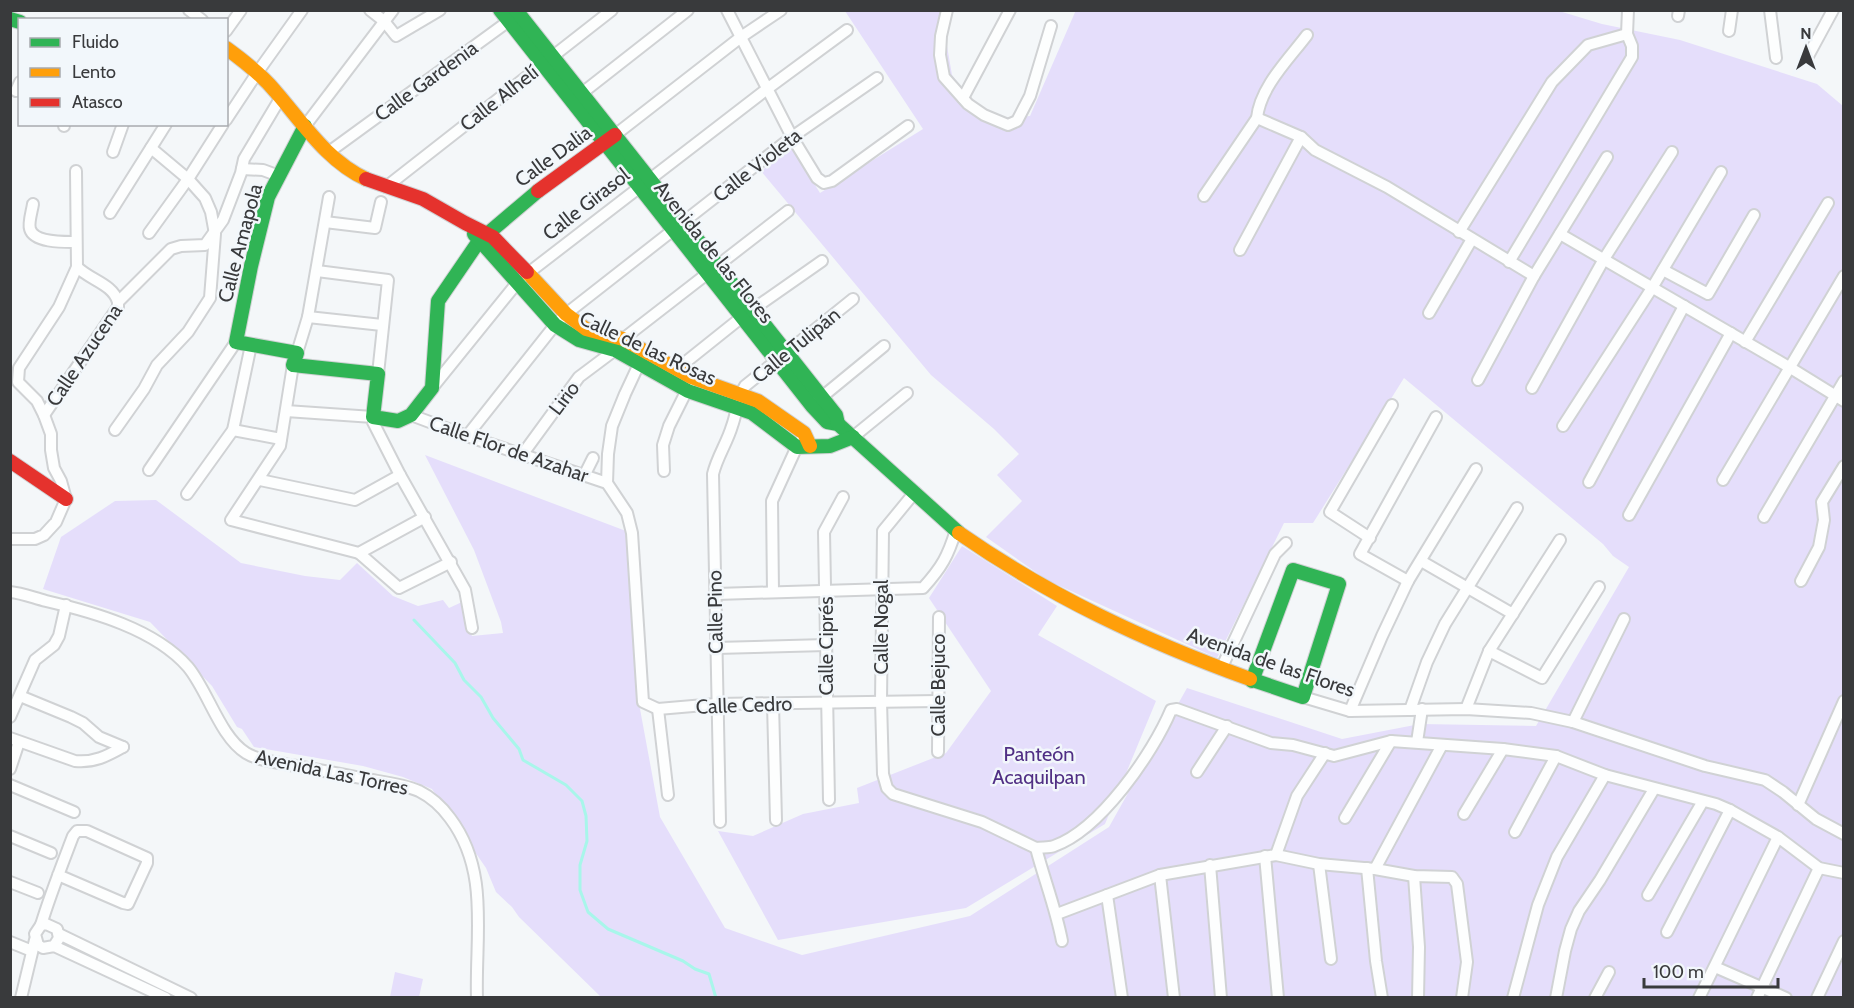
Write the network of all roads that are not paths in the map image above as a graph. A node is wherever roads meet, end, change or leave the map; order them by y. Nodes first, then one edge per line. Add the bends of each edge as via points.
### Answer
1 (241, 10) edge
2 (302, 10) edge
3 (370, 10) edge
4 (393, 10) edge
5 (440, 10) edge
6 (612, 10) edge
7 (688, 10) edge
8 (727, 10) edge
9 (781, 10) edge
10 (947, 10) edge
11 (1010, 10) edge
12 (1629, 10) edge
13 (1732, 10) edge
14 (1770, 10) edge
15 (1833, 10) edge
16 (513, 13) edge
17 (384, 21) junction
18 (1051, 26) dead end
19 (228, 28) edge
20 (1627, 29) junction
21 (846, 30) dead end
22 (1729, 31) dead end
23 (1308, 35) dead end
24 (741, 37) junction
25 (228, 50) edge
26 (1776, 58) dead end
27 (1806, 58) dead end
28 (547, 61) junction
29 (257, 73) junction
30 (877, 78) dead end
31 (767, 89) junction
32 (281, 97) junction
33 (577, 97) junction
34 (963, 98) junction
35 (228, 117) edge
36 (1257, 118) junction
37 (122, 126) edge
38 (165, 126) edge
39 (222, 126) edge
40 (304, 126) junction
41 (908, 126) dead end
42 (792, 137) junction
43 (1301, 137) junction
44 (610, 139) junction
45 (151, 148) junction
46 (113, 152) dead end
47 (329, 152) junction
48 (1672, 152) dead end
49 (1607, 157) dead end
50 (242, 169) junction
51 (76, 171) dead end
52 (1721, 172) dead end
53 (279, 176) junction
54 (188, 179) junction
55 (644, 184) junction
56 (386, 186) junction
57 (329, 196) dead end
58 (1204, 196) dead end
59 (381, 202) dead end
60 (1828, 203) dead end
61 (33, 204) dead end
62 (788, 211) dead end
63 (110, 213) dead end
64 (1754, 215) dead end
65 (325, 222) junction
66 (685, 222) junction
67 (673, 231) junction
68 (1459, 232) junction
69 (149, 233) dead end
70 (215, 234) junction
71 (1560, 234) junction
72 (483, 236) junction
73 (1473, 239) junction
74 (76, 242) junction
75 (1240, 250) dead end
76 (1604, 259) junction
77 (822, 261) dead end
78 (1509, 262) junction
79 (77, 267) junction
80 (712, 270) junction
81 (1663, 270) junction
82 (317, 271) junction
83 (1534, 276) junction
84 (1844, 276) edge
85 (522, 279) junction
86 (1652, 288) junction
87 (853, 299) dead end
88 (118, 302) junction
89 (1684, 306) junction
90 (1429, 313) dead end
91 (566, 314) junction
92 (747, 314) junction
93 (308, 317) junction
94 (382, 325) junction
95 (555, 325) junction
96 (1731, 333) junction
97 (236, 342) junction
98 (1745, 342) junction
99 (251, 345) junction
100 (619, 345) junction
101 (884, 346) dead end
102 (782, 358) junction
103 (295, 359) junction
104 (639, 364) junction
105 (1789, 367) junction
106 (677, 369) junction
107 (378, 374) junction
108 (692, 377) junction
109 (1478, 380) dead end
110 (1844, 381) edge
111 (432, 388) junction
112 (1532, 388) dead end
113 (688, 391) junction
114 (907, 393) dead end
115 (1839, 398) edge
116 (739, 400) junction
117 (817, 402) junction
118 (1392, 405) dead end
119 (286, 411) junction
120 (411, 415) junction
121 (44, 416) junction
122 (373, 417) junction
123 (1436, 417) dead end
124 (1563, 426) dead end
125 (115, 430) dead end
126 (233, 430) junction
127 (467, 436) junction
128 (853, 437) junction
129 (281, 439) junction
130 (804, 442) junction
131 (522, 455) junction
132 (593, 458) dead end
133 (10, 461) edge
134 (1844, 466) edge
135 (1476, 469) dead end
136 (149, 470) dead end
137 (664, 471) dead end
138 (400, 475) junction
139 (584, 476) junction
140 (260, 480) junction
141 (1723, 480) dead end
142 (1588, 482) dead end
143 (607, 483) junction
144 (915, 492) junction
145 (187, 494) dead end
146 (843, 497) dead end
147 (66, 499) junction
148 (1517, 508) dead end
149 (1629, 515) dead end
150 (1764, 517) dead end
151 (425, 518) junction
152 (956, 530) junction
153 (1370, 538) junction
154 (10, 539) edge
155 (1560, 540) dead end
156 (1286, 543) dead end
157 (359, 554) junction
158 (1421, 561) junction
159 (451, 562) junction
160 (1408, 581) junction
161 (1801, 581) dead end
162 (1599, 586) dead end
163 (1467, 588) junction
164 (881, 590) junction
165 (825, 591) junction
166 (10, 592) edge
167 (773, 592) junction
168 (716, 594) junction
169 (66, 605) junction
170 (1513, 614) junction
171 (939, 617) dead end
172 (1624, 619) dead end
173 (472, 628) dead end
174 (826, 645) junction
175 (716, 648) junction
176 (1489, 651) junction
177 (1221, 669) junction
178 (1252, 681) junction
179 (20, 696) junction
180 (1303, 697) junction
181 (881, 701) junction
182 (938, 701) junction
183 (1844, 701) edge
184 (826, 702) junction
185 (716, 704) junction
186 (773, 704) junction
187 (658, 709) junction
188 (1422, 709) junction
189 (1466, 709) junction
190 (1410, 710) junction
191 (1350, 711) junction
192 (10, 717) edge
193 (1573, 722) junction
194 (1227, 726) junction
195 (15, 740) edge
196 (1391, 741) junction
197 (1417, 742) junction
198 (1443, 745) junction
199 (1503, 749) junction
200 (938, 752) dead end
201 (1325, 753) junction
202 (1556, 756) junction
203 (10, 769) edge
204 (1197, 772) dead end
205 (1605, 775) junction
206 (10, 785) edge
207 (1654, 789) junction
208 (668, 795) dead end
209 (829, 801) dead end
210 (1703, 801) junction
211 (1798, 805) junction
212 (1730, 810) junction
213 (74, 812) dead end
214 (1464, 814) dead end
215 (1345, 818) dead end
216 (776, 820) dead end
217 (720, 822) dead end
218 (1842, 831) edge
219 (1515, 832) dead end
220 (10, 836) edge
221 (1778, 837) junction
222 (1036, 848) junction
223 (51, 853) dead end
224 (1270, 856) junction
225 (1320, 864) junction
226 (1210, 865) junction
227 (1819, 868) junction
228 (1371, 869) junction
229 (1844, 873) edge
230 (58, 875) junction
231 (1160, 875) junction
232 (1414, 876) junction
233 (10, 882) edge
234 (38, 894) dead end
235 (1107, 895) junction
236 (1648, 895) dead end
237 (1057, 914) junction
238 (41, 925) junction
239 (1667, 932) dead end
240 (59, 934) junction
241 (1062, 941) dead end
242 (1844, 941) edge
243 (10, 942) edge
244 (34, 945) junction
245 (54, 946) junction
246 (1331, 959) dead end
247 (1715, 967) junction
248 (1609, 972) dead end
249 (149, 989) edge
250 (1760, 992) edge
251 (1421, 995) edge
252 (21, 998) edge
253 (166, 998) edge
254 (192, 998) edge
255 (477, 998) edge
256 (1122, 998) edge
257 (1174, 998) edge
258 (1221, 998) edge
259 (1278, 998) edge
260 (1382, 998) edge
261 (1462, 998) edge
262 (1513, 998) edge
263 (1556, 998) edge
264 (1595, 998) edge
265 (1699, 998) edge
266 (1786, 998) edge
267 (1816, 998) edge

1 - 19 street
2 - 29 street
3 - 17 street
4 - 17 street, Calle Amapola
5 - 17 street via 396,36
6 - 28 street, Calle Alhelí
7 - 33 street
8 - 24 street
9 - 24 street, Calle Dalia
10 - 34 street via 940,55 944,77
11 - 34 street
12 - 20 street
13 - 22 street
14 - 26 street
15 - 27 street
16 - 28 main road, Avenida de las Flores
16 - 47 street, Calle Gardenia
17 - 40 street, Calle Amapola
18 - 34 street via 1030,96 1017,121 1008,124 984,115
20 - 68 street via 1588,45 1552,82
20 - 78 street via 1632,57
21 - 31 street, Calle Girasol
23 - 36 street via 1258,105
24 - 31 street
24 - 44 street, Calle Dalia
25 - 29 main road, Calle de las Rosas
28 - 33 main road, Avenida de las Flores
28 - 56 street, Calle Alhelí
29 - 32 main road, Calle de las Rosas
29 - 35 street
30 - 42 street, Calle Violeta
31 - 42 street
31 - 55 street, Calle Girasol
32 - 40 main road, Calle de las Rosas
32 - 50 street via 244,159
33 - 44 main road, Avenida de las Flores
36 - 43 street
36 - 58 street
37 - 46 street
38 - 45 street
39 - 54 street
40 - 47 main road, Calle de las Rosas
40 - 53 main road, Calle Amapola
41 - 42 street via 824,183
42 - 66 street, Calle Violeta
43 - 68 street via 1315,150 1387,187
43 - 75 street
44 - 55 main road, Avenida de las Flores
44 - 72 main road, Calle Dalia
45 - 54 street
45 - 63 street
47 - 56 main road, Calle de las Rosas via 363,179
48 - 76 street
49 - 71 street
50 - 53 street
50 - 70 street
51 - 74 street
52 - 81 street
53 - 97 main road, Calle Amapola via 268,197
54 - 69 street
54 - 70 street via 205,198
55 - 66 main road, Avenida de las Flores
55 - 67 main road, Avenida de las Flores
55 - 85 street, Calle Girasol
56 - 72 main road, Calle de las Rosas via 420,197
57 - 65 street
59 - 65 street via 375,228
60 - 98 street
61 - 74 street via 29,227 35,236
62 - 80 street, Lirio
64 - 81 street via 1708,294
65 - 82 street
66 - 67 street, Calle Violeta
66 - 80 main road, Avenida de las Flores
67 - 80 main road, Avenida de las Flores
67 - 91 street, Calle Violeta
68 - 73 street
70 - 88 street, Calle Azucena via 205,245 171,249
70 - 125 street via 210,298 188,332 157,365
71 - 76 street
71 - 83 street
72 - 85 main road, Calle de las Rosas via 497,239
72 - 111 main road, Calle Dalia via 438,301
73 - 78 street
73 - 90 street
74 - 79 street
76 - 86 street
76 - 112 street
77 - 92 street
78 - 83 street
79 - 88 street via 116,295
79 - 121 street via 59,307 19,368 18,382 37,401
80 - 92 main road, Avenida de las Flores
80 - 100 street, Lirio
81 - 86 street
82 - 93 street
82 - 94 street via 388,280
83 - 109 street
84 - 105 street
85 - 91 main road, Calle de las Rosas
85 - 95 main road, Calle de las Rosas
85 - 111 street, Calle Girasol
86 - 89 street
86 - 124 street
87 - 102 street, Calle Tulipán
88 - 121 street, Calle Azucena
89 - 96 street
89 - 142 street
91 - 95 street, Calle Violeta
91 - 100 main road, Calle de las Rosas
92 - 102 main road, Avenida de las Flores
92 - 106 street
93 - 94 street
93 - 103 street
94 - 107 street
95 - 100 main road, Calle de las Rosas via 579,340
95 - 127 street, Calle Violeta
96 - 98 street
96 - 149 street
97 - 99 main road
97 - 136 street
98 - 105 street
99 - 103 main road
99 - 126 street
100 - 104 main road, Calle de las Rosas
100 - 106 main road, Calle de las Rosas
100 - 131 street, Lirio via 579,377
101 - 117 street
102 - 116 street, Calle Tulipán via 745,386
102 - 117 main road, Avenida de las Flores
103 - 107 main road
103 - 119 street
104 - 113 main road, Calle de las Rosas
104 - 143 street via 612,426
105 - 115 street
105 - 141 street
106 - 108 main road, Calle de las Rosas
107 - 122 main road
108 - 113 street
108 - 116 main road, Calle de las Rosas
110 - 115 street
111 - 120 main road, Calle Girasol
113 - 116 main road, Calle de las Rosas
113 - 137 street via 663,445
114 - 128 street
115 - 150 street
116 - 130 main road, Calle de las Rosas via 758,401
116 - 168 street, Calle Pino via 713,474
117 - 128 main road, Avenida de las Flores via 836,415 838,424
118 - 153 street via 1330,512
119 - 122 street
119 - 129 street
120 - 122 main road via 398,421
120 - 127 street, Calle Flor de Azahar
121 - 147 street, Calle Azucena via 51,434 54,468
122 - 138 street
123 - 153 street
126 - 129 street
126 - 145 street
127 - 131 street, Calle Flor de Azahar
128 - 130 main road via 830,446
128 - 144 main road, Avenida de las Flores
129 - 140 street
130 - 167 street via 772,501
131 - 139 street, Calle Flor de Azahar
132 - 139 street
133 - 147 main road
134 - 161 street via 1822,502 1824,520 1819,548
135 - 158 street
138 - 140 street via 355,500
138 - 151 street
139 - 143 street, Calle Flor de Azahar
140 - 157 street via 231,520
143 - 187 street via 627,513 632,533 643,702
144 - 152 main road, Avenida de las Flores
144 - 164 street, Calle Nogal via 882,531
146 - 165 street, Calle Ciprés via 824,532
147 - 154 street via 56,522 44,535
148 - 163 street
151 - 157 street
151 - 159 street
152 - 164 street via 949,555 923,588
152 - 177 main road, Avenida de las Flores via 1044,589
153 - 160 street via 1360,554
155 - 170 street
156 - 177 street via 1275,554
157 - 159 street via 399,588
158 - 160 street
158 - 163 street
159 - 173 street via 465,590
160 - 191 street
162 - 176 street via 1542,678
163 - 170 street
163 - 190 street via 1445,624
164 - 165 street
164 - 181 street, Calle Nogal
165 - 167 street
165 - 174 street, Calle Ciprés
166 - 169 street, Avenida Las Torres
167 - 168 street
168 - 175 street, Calle Pino
169 - 179 street via 59,636 35,660
169 - 255 street, Avenida Las Torres via 110,619 167,650 187,667 234,742 246,753 389,783 419,791 435,801 464,840 477,877
170 - 176 street
171 - 182 street, Calle Bejuco
172 - 193 street
174 - 175 street
174 - 184 street, Calle Ciprés
175 - 185 street, Calle Pino
176 - 189 street
177 - 178 main road, Avenida de las Flores
178 - 180 main road, Avenida de las Flores
178 - 180 main road via 1293,570 1339,584
179 - 192 street
179 - 195 street via 71,717 99,737 123,747 101,759 84,762
180 - 191 street, Avenida de las Flores
181 - 182 street, Calle Cedro
181 - 184 street, Calle Cedro
181 - 222 street, Calle Nogal via 883,774 893,794 982,822
182 - 200 street, Calle Bejuco
183 - 211 street
184 - 186 street, Calle Cedro
184 - 209 street, Calle Ciprés
185 - 186 street, Calle Cedro
185 - 187 street, Calle Cedro
185 - 217 street, Calle Pino
186 - 216 street
187 - 208 street
188 - 189 street, Avenida de las Flores
188 - 190 street, Avenida de las Flores
188 - 197 street
189 - 193 street, Avenida de las Flores via 1531,713
190 - 191 street, Avenida de las Flores
193 - 211 street, Avenida de las Flores via 1765,780
194 - 201 street via 1270,743
194 - 204 street
194 - 222 street via 1172,710 1134,775 1090,823 1054,846
195 - 203 street
196 - 197 street
196 - 201 street via 1351,753
196 - 215 street
197 - 198 street
198 - 199 street
198 - 228 street
199 - 202 street
199 - 214 street
201 - 224 street via 1298,796
202 - 205 street
202 - 219 street
205 - 207 street
205 - 262 street via 1557,857 1538,905
206 - 213 street
207 - 210 street
207 - 263 street via 1579,910 1565,951
210 - 212 street
210 - 236 street
211 - 218 street, Avenida de las Flores
212 - 221 street
212 - 239 street
220 - 223 street
221 - 227 street
221 - 247 street
222 - 237 street
224 - 225 street
224 - 226 street
224 - 259 street
225 - 228 street
225 - 246 street
226 - 231 street
226 - 258 street
227 - 229 street
227 - 250 street
228 - 232 street
228 - 260 street
230 - 230 street via 74,836 81,830 147,858 128,904
230 - 238 street
231 - 235 street
231 - 257 street
232 - 251 street
232 - 261 street via 1455,879 1467,962
233 - 234 street
235 - 237 street
235 - 256 street
237 - 241 street
238 - 240 street via 52,925
238 - 244 street via 34,934
240 - 245 street
240 - 249 street
242 - 267 street
243 - 244 street
244 - 245 street
244 - 252 street
245 - 249 street
247 - 250 street
247 - 265 street
248 - 264 street
249 - 253 street
249 - 254 street
250 - 266 street

